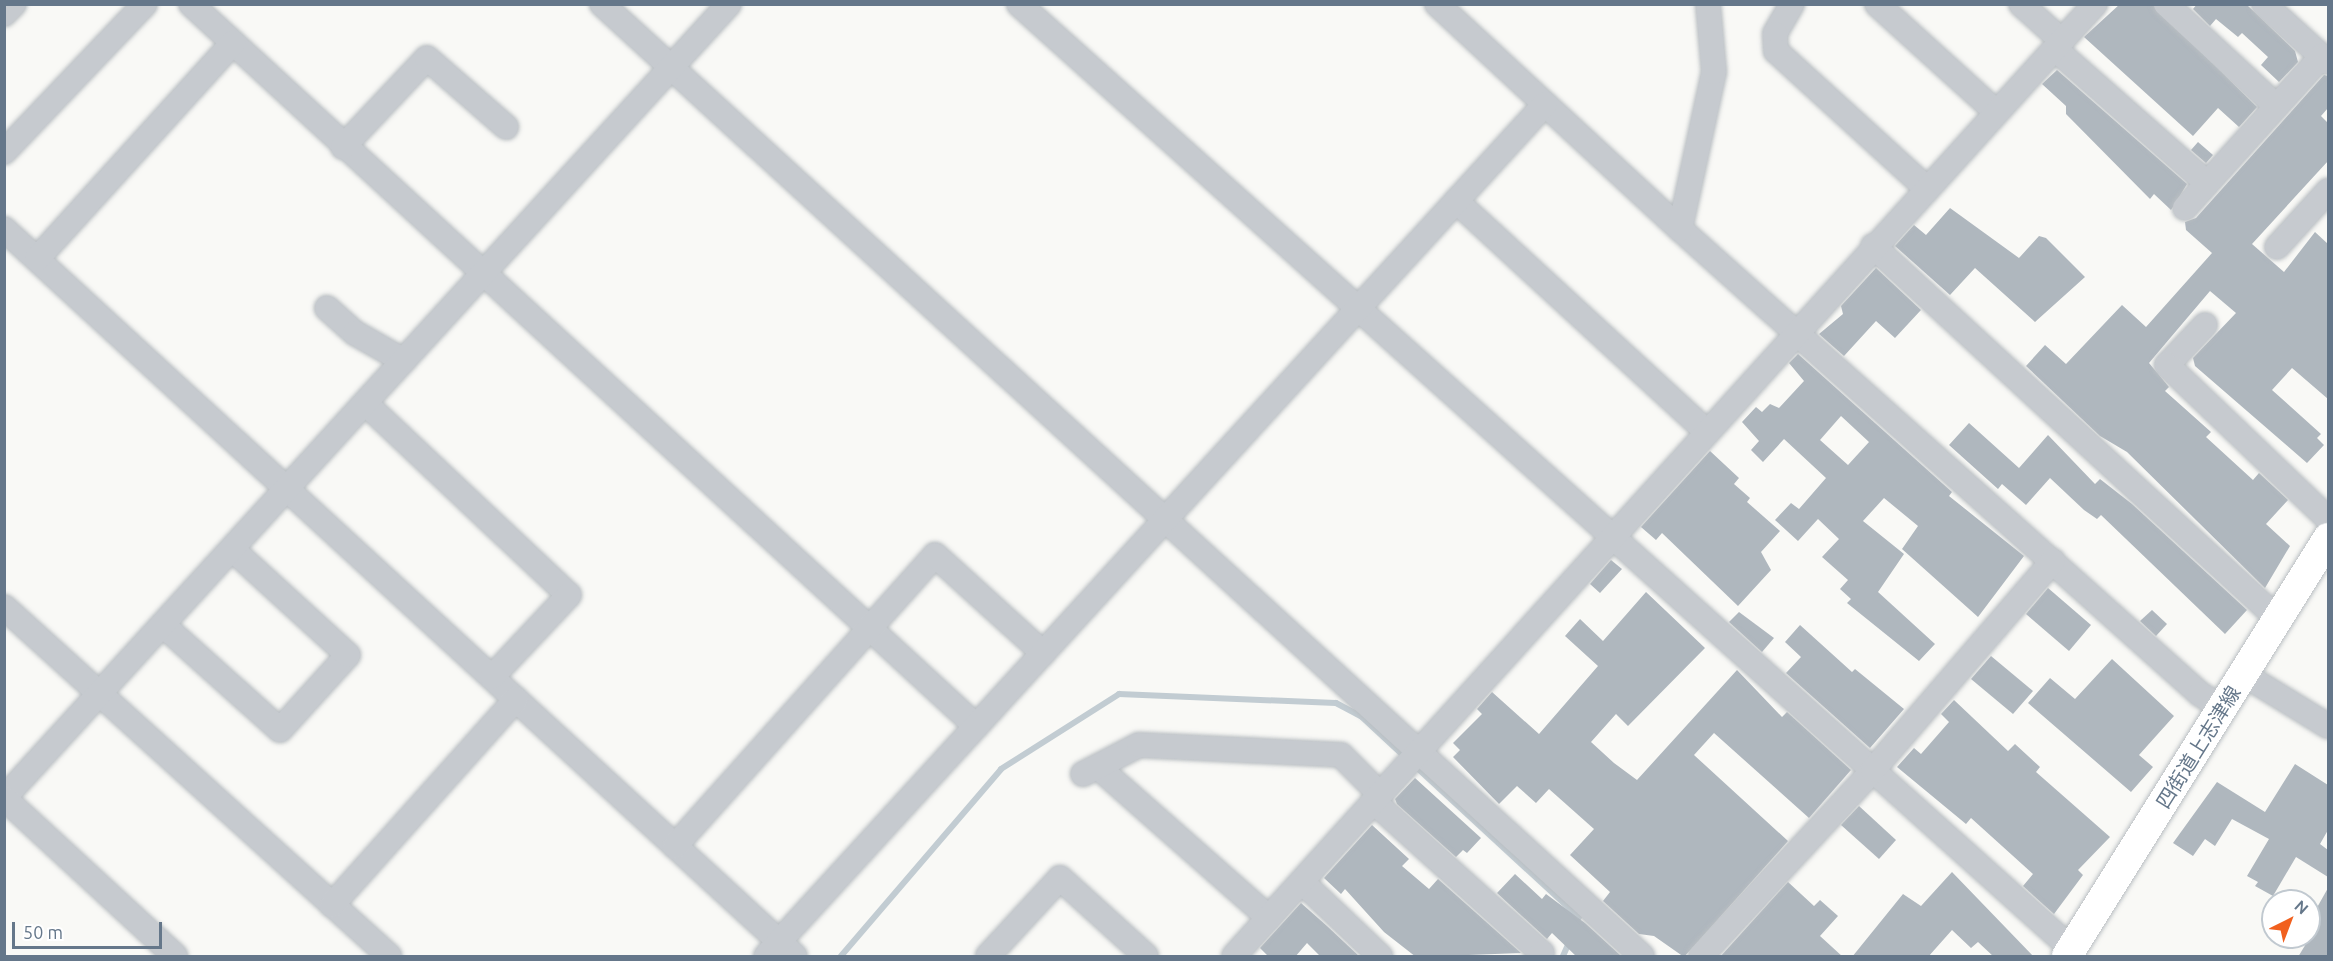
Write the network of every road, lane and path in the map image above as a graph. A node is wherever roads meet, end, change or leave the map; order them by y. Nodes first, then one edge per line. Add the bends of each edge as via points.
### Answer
1 (14, 4) edge
2 (145, 4) edge
3 (191, 4) edge
4 (602, 4) edge
5 (729, 4) edge
6 (1019, 4) edge
7 (1437, 4) edge
8 (1708, 4) edge
9 (1792, 4) edge
10 (1877, 4) edge
11 (2021, 4) edge
12 (2095, 4) edge
13 (2166, 4) edge
14 (2264, 4) edge
15 (4, 14) edge
16 (232, 44) junction
17 (2058, 45) junction
18 (2325, 59) edge
19 (672, 68) junction
20 (1545, 104) junction
21 (2276, 106) junction
22 (1996, 112) junction
23 (506, 127) dead end
24 (343, 147) junction
25 (4, 152) edge
26 (2207, 183) junction
27 (1927, 189) junction
28 (2328, 191) edge
29 (1456, 201) junction
30 (2185, 208) dead end
31 (4, 229) edge
32 (1680, 229) junction
33 (1873, 246) junction
34 (2277, 247) dead end
35 (37, 259) junction
36 (482, 276) junction
37 (327, 308) dead end
38 (1358, 308) junction
39 (2205, 325) dead end
40 (1798, 332) junction
41 (404, 361) junction
42 (365, 403) junction
43 (1707, 432) junction
44 (287, 489) junction
45 (1166, 518) junction
46 (2328, 519) edge
47 (1611, 536) junction
48 (2328, 538) edge
49 (232, 549) junction
50 (2053, 561) junction
51 (4, 607) edge
52 (2278, 619) junction
53 (163, 625) junction
54 (869, 629) junction
55 (1043, 653) junction
56 (2243, 674) junction
57 (492, 677) junction
58 (100, 694) junction
59 (516, 699) junction
60 (2222, 708) junction
61 (976, 726) junction
62 (2328, 726) edge
63 (1410, 756) junction
64 (1873, 770) junction
65 (1376, 797) junction
66 (4, 798) edge
67 (675, 846) junction
68 (1302, 882) junction
69 (332, 905) junction
70 (1269, 918) junction
71 (780, 952) edge
72 (2069, 953) edge
73 (991, 956) edge
74 (176, 957) edge
75 (389, 957) edge
76 (1146, 957) edge
77 (1234, 957) edge
78 (1380, 957) edge
79 (1539, 957) edge
80 (1642, 957) edge
81 (1701, 957) edge

1 - 15 street
2 - 25 street
3 - 16 street
4 - 19 street
5 - 19 street
6 - 38 street
7 - 20 street
8 - 32 street via 1714,72
9 - 27 street via 1775,34 1776,51
10 - 22 street
11 - 17 street
12 - 17 street
13 - 21 street
14 - 18 street
16 - 24 street
16 - 35 street
17 - 22 street
17 - 26 street
18 - 21 street
19 - 36 street
19 - 45 street
20 - 29 street
20 - 32 street
21 - 26 street
22 - 27 street
23 - 24 street via 427,58
24 - 36 street
26 - 30 street
27 - 33 street
28 - 34 street
29 - 38 street
29 - 43 street
31 - 35 street
32 - 40 street
33 - 40 street
33 - 52 street
35 - 44 street
36 - 41 street
36 - 54 street
37 - 41 street via 355,333
38 - 45 street
38 - 47 street
39 - 46 street via 2167,365
40 - 43 street
40 - 50 street
41 - 42 street
42 - 44 street
42 - 57 street via 569,595
43 - 47 street
44 - 49 street
44 - 57 street
45 - 55 street
45 - 63 street
47 - 63 street
47 - 64 street
48 - 52 main road, 四街道上志津線
49 - 53 street
49 - 53 street via 348,655 280,730
50 - 60 street
50 - 64 street
51 - 58 street
52 - 56 main road, 四街道上志津線
53 - 58 street
54 - 55 street via 935,555
54 - 61 street
54 - 67 street
55 - 61 street
56 - 60 main road, 四街道上志津線
56 - 62 street
57 - 59 street
58 - 66 street
58 - 69 street
59 - 67 street
59 - 69 street
60 - 72 main road, 四街道上志津線
61 - 71 street
63 - 65 street
63 - 80 street
64 - 72 street
64 - 81 street
65 - 68 street
65 - 70 street via 1341,755 1139,745 1090,771
65 - 79 street via 1542,953
66 - 74 street
67 - 71 street
68 - 70 street
68 - 78 street
69 - 75 street
70 - 77 street
73 - 76 street via 1060,878

